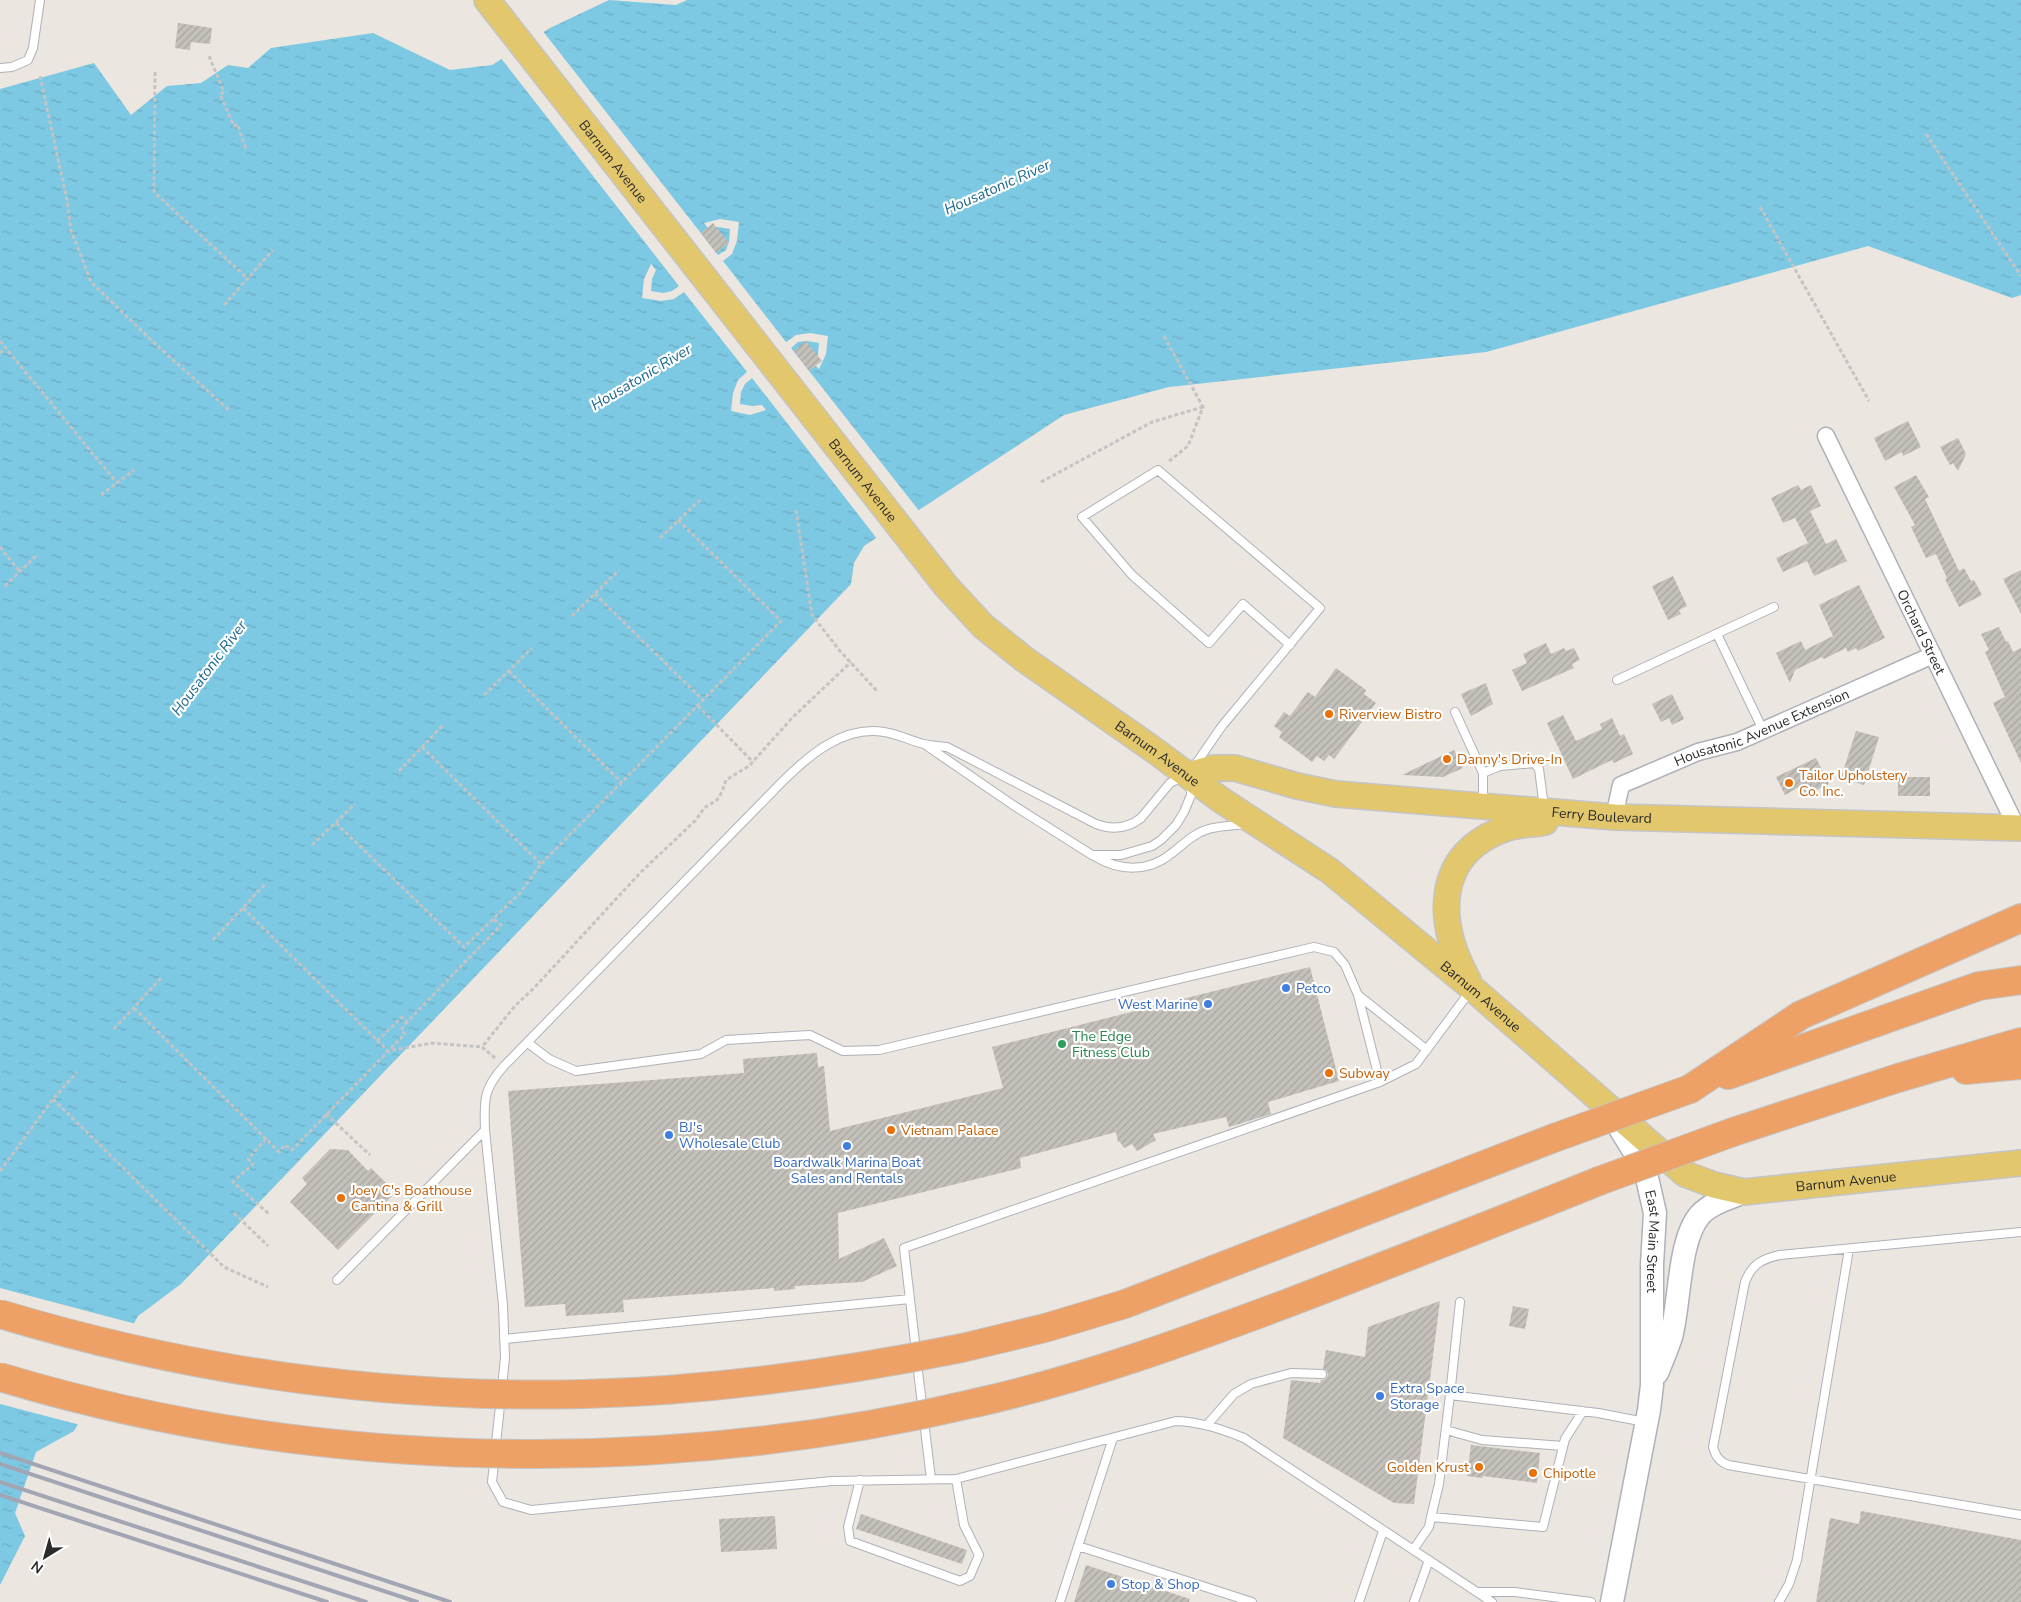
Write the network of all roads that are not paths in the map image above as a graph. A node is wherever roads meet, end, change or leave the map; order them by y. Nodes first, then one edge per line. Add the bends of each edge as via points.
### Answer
1 (40, 0) edge
2 (487, 0) edge
3 (0, 68) edge
4 (1826, 436) dead end
5 (1774, 607) dead end
6 (1717, 634) junction
7 (1290, 645) junction
8 (1933, 654) junction
9 (1617, 680) dead end
10 (1454, 712) dead end
11 (1763, 730) junction
12 (925, 744) junction
13 (1483, 773) junction
14 (1188, 775) junction
15 (1482, 808) junction
16 (1545, 811) junction
17 (1576, 814) junction
18 (1614, 817) junction
19 (1256, 823) junction
20 (2019, 828) edge
21 (1092, 855) junction
22 (2021, 918) edge
23 (2021, 980) edge
24 (1472, 988) junction
25 (1358, 995) junction
26 (528, 1042) junction
27 (2021, 1042) edge
28 (1427, 1050) junction
29 (2021, 1065) edge
30 (1898, 1078) junction
31 (1380, 1082) junction
32 (1690, 1089) junction
33 (1607, 1107) junction
34 (484, 1130) junction
35 (2021, 1163) edge
36 (1744, 1192) junction
37 (2021, 1232) edge
38 (1849, 1249) junction
39 (337, 1280) dead end
40 (910, 1299) junction
41 (1460, 1302) dead end
42 (0, 1314) edge
43 (504, 1339) junction
44 (1322, 1374) dead end
45 (0, 1377) edge
46 (1652, 1386) junction
47 (1450, 1396) junction
48 (1583, 1411) junction
49 (1647, 1422) junction
50 (1207, 1425) junction
51 (1446, 1430) junction
52 (1112, 1438) junction
53 (1563, 1446) junction
54 (931, 1479) junction
55 (956, 1479) junction
56 (1812, 1479) junction
57 (860, 1480) junction
58 (2021, 1515) edge
59 (1431, 1517) junction
60 (1383, 1530) junction
61 (1078, 1546) junction
62 (1414, 1550) junction
63 (1429, 1560) junction
64 (1477, 1592) junction
65 (1060, 1602) edge
66 (1252, 1602) edge
67 (1359, 1602) edge
68 (1414, 1602) edge
69 (1492, 1602) edge
70 (1591, 1602) edge
71 (1612, 1602) edge
72 (1779, 1602) edge

1 - 3 lane via 33,48 28,60
2 - 14 main road, Barnum Avenue via 964,607 1001,642
4 - 8 street, Orchard Street
5 - 6 lane
6 - 9 lane
6 - 11 lane
7 - 7 lane via 1320,608 1158,470 1082,517 1132,575 1209,643 1243,604
7 - 14 lane via 1222,726
8 - 11 street, Housatonic Avenue Extension
8 - 20 street, Orchard Street
10 - 13 lane
11 - 18 street, Housatonic Avenue Extension via 1737,742 1698,752 1621,785
12 - 14 lane via 947,747 1096,824 1111,828 1136,822 1170,783
12 - 21 lane
12 - 26 lane via 885,732 863,731 814,753
13 - 15 lane
13 - 16 lane via 1500,766 1534,763 1539,769
14 - 15 main road, Ferry Boulevard via 1213,768 1235,768 1336,794
14 - 19 main road, Barnum Avenue
14 - 21 lane via 1192,789 1189,803 1176,825 1161,840 1121,855
15 - 16 main road, Ferry Boulevard
16 - 17 main road, Ferry Boulevard
17 - 18 main road, Ferry Boulevard
17 - 24 main road via 1538,824 1518,825 1494,834 1476,845 1456,868 1446,894 1447,923 1453,951
18 - 20 main road, Ferry Boulevard
19 - 21 lane via 1224,826 1199,833 1166,858 1141,867 1122,868
19 - 24 main road, Barnum Avenue via 1330,871
22 - 32 highway via 1801,1015
23 - 32 highway via 1979,986
24 - 28 lane
24 - 33 main road, Barnum Avenue
25 - 26 lane via 1345,964 1334,952 1314,947 879,1050 846,1052 810,1035 726,1040 701,1054 576,1071 548,1059
25 - 28 lane
25 - 31 lane
26 - 34 lane via 492,1079 486,1094
27 - 30 highway
28 - 31 lane via 1416,1064
29 - 30 highway
30 - 45 highway, bridge via 1733,1132 1598,1181 1178,1344 1069,1379 975,1404 866,1426 722,1444 582,1453 465,1453 359,1445 238,1430 124,1408
31 - 40 lane via 904,1248
32 - 42 highway, bridge via 1554,1138 1138,1299 1063,1324 962,1348 831,1371 699,1387 575,1394 459,1393 347,1384 246,1371 117,1346
33 - 36 main road, Barnum Avenue via 1685,1174
33 - 46 main road, East Main Street via 1645,1169 1655,1213
34 - 39 lane
34 - 43 lane
35 - 36 main road, Barnum Avenue
36 - 46 main road, East Main Street via 1713,1206 1701,1215 1692,1229 1671,1336
37 - 38 lane
38 - 56 lane
38 - 56 lane via 1766,1258 1749,1271 1744,1282 1713,1447 1715,1456 1728,1465
40 - 43 lane
40 - 54 lane
41 - 47 lane
43 - 57 lane via 505,1358 492,1482 503,1502 531,1510
44 - 50 lane via 1291,1373 1251,1384 1234,1394
46 - 49 main road, East Main Street
47 - 48 lane
47 - 51 lane
48 - 49 lane
48 - 53 lane via 1564,1439
49 - 71 main road, East Main Street
50 - 52 lane via 1176,1421
50 - 60 lane via 1244,1438
51 - 53 lane via 1482,1440
51 - 59 lane
52 - 55 lane
52 - 61 lane
53 - 59 lane via 1542,1527
54 - 55 lane
54 - 57 lane
55 - 57 lane via 964,1525 979,1555 970,1576 960,1581 850,1541 848,1527
56 - 58 lane
56 - 72 lane via 1798,1560 1790,1584
59 - 62 lane
60 - 62 lane
60 - 67 lane
61 - 65 lane
61 - 66 lane
62 - 63 lane
63 - 64 lane
63 - 68 lane
64 - 69 lane
64 - 70 lane via 1514,1592

